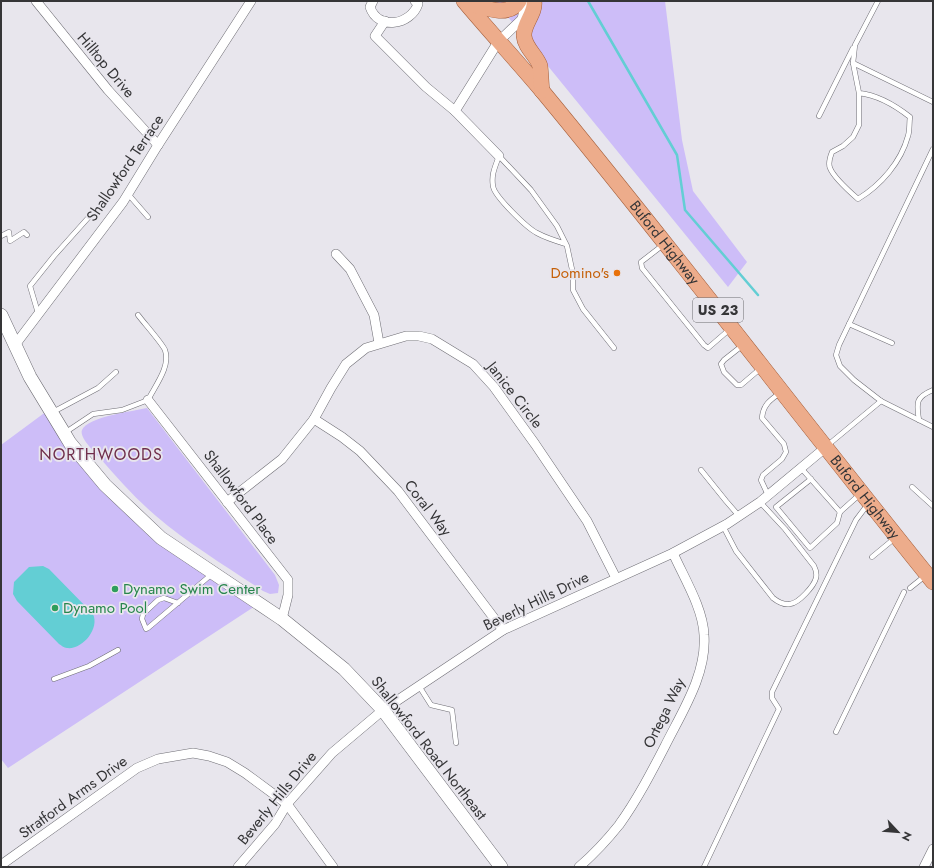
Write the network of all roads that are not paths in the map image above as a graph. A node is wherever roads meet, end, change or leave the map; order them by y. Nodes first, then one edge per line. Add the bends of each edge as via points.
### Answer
1 (36, 1) edge
2 (373, 1) edge
3 (415, 1) edge
4 (519, 1) edge
5 (526, 1) edge
6 (534, 1) edge
7 (878, 1) edge
8 (247, 2) edge
9 (465, 2) edge
10 (385, 22) junction
11 (498, 42) junction
12 (855, 44) junction
13 (853, 63) junction
14 (542, 91) junction
15 (859, 93) junction
16 (933, 102) edge
17 (455, 111) junction
18 (819, 116) dead end
19 (158, 145) junction
20 (933, 149) edge
21 (499, 156) junction
22 (128, 194) junction
23 (148, 217) dead end
24 (88, 218) dead end
25 (27, 235) dead end
26 (1, 236) edge
27 (566, 244) junction
28 (664, 244) junction
29 (336, 254) dead end
30 (38, 313) junction
31 (1, 315) edge
32 (138, 315) dead end
33 (849, 324) junction
34 (732, 328) junction
35 (379, 343) junction
36 (892, 343) dead end
37 (745, 344) junction
38 (15, 345) junction
39 (614, 348) dead end
40 (762, 367) junction
41 (116, 372) dead end
42 (933, 390) edge
43 (782, 392) junction
44 (148, 400) junction
45 (881, 401) junction
46 (52, 413) junction
47 (314, 419) junction
48 (919, 420) junction
49 (933, 427) edge
50 (64, 433) junction
51 (825, 448) junction
52 (801, 468) junction
53 (701, 470) dead end
54 (811, 479) junction
55 (912, 487) dead end
56 (768, 495) junction
57 (865, 498) junction
58 (227, 502) junction
59 (760, 502) junction
60 (933, 506) edge
61 (840, 512) junction
62 (739, 516) junction
63 (723, 526) junction
64 (896, 536) junction
65 (673, 553) junction
66 (872, 557) dead end
67 (213, 573) junction
68 (616, 578) junction
69 (930, 578) edge
70 (910, 588) dead end
71 (904, 592) dead end
72 (178, 603) junction
73 (282, 619) junction
74 (503, 630) junction
75 (118, 650) dead end
76 (54, 679) dead end
77 (419, 686) junction
78 (383, 710) junction
79 (836, 732) dead end
80 (456, 743) dead end
81 (287, 804) junction
82 (933, 849) edge
83 (1, 865) edge
84 (238, 867) edge
85 (333, 867) edge
86 (501, 867) edge
87 (579, 867) edge
88 (704, 867) edge
89 (924, 867) edge

1 - 19 street, Hilltop Drive via 108,90
2 - 10 street via 370,7 372,14
3 - 10 street via 418,4 416,11 404,20 395,23
4 - 9 main road via 515,8 506,11
5 - 11 street via 522,18
6 - 14 main road via 535,6 524,36 528,48 540,65
7 - 12 lane
8 - 19 street, Shallowford Terrace
9 - 11 main road, Buford Highway / US 23
10 - 17 street via 375,36 426,87
11 - 14 main road, Buford Highway / US 23
11 - 17 street
12 - 13 lane
12 - 18 lane
13 - 15 lane
13 - 16 lane
14 - 28 main road, Buford Highway / US 23
15 - 15 lane via 859,125 853,137 832,152 829,160 830,168 846,189 858,199 890,172 903,153 909,134 910,117 871,94
17 - 21 street
19 - 22 street, Shallowford Terrace
20 - 33 lane
21 - 27 lane via 531,190 557,226
21 - 27 lane via 492,173 493,188 500,199 536,233
22 - 23 lane
22 - 30 street, Shallowford Terrace
24 - 30 lane via 30,286
25 - 26 lane via 24,232 10,241 9,232
27 - 39 lane via 574,274 573,290 583,309
28 - 34 main road, Buford Highway / US 23
28 - 34 lane via 641,262 642,268 704,345 708,348
29 - 35 street via 350,269 374,314
30 - 38 street, Shallowford Terrace
31 - 38 street, Shallowford Road Northeast
32 - 44 lane via 165,349 166,357 164,368
33 - 36 lane
33 - 45 lane via 836,355 840,366
34 - 37 main road, Buford Highway / US 23
35 - 47 street, Janice Circle via 366,348 346,364
35 - 68 street, Janice Circle via 406,336 419,336 432,339 473,364 494,387 587,521
37 - 40 main road, Buford Highway / US 23
37 - 40 lane via 724,360 721,364 724,372 736,385 742,385
38 - 46 street, Shallowford Road Northeast via 30,377
40 - 43 main road, Buford Highway / US 23
41 - 46 lane via 98,388
42 - 48 lane via 922,394 916,405
43 - 51 main road, Buford Highway / US 23
43 - 56 lane via 767,402 762,418 784,444 786,452 782,459 763,475 761,480
44 - 50 lane via 122,410 94,414
44 - 58 street, Shallowford Place
45 - 48 lane
45 - 51 lane
46 - 50 street, Shallowford Road Northeast
47 - 58 street, Janice Circle via 282,460
47 - 74 street, Coral Way via 360,451 398,491
48 - 49 lane
50 - 67 street, Shallowford Road Northeast via 116,496 161,538
51 - 52 street, Beverly Hills Drive
51 - 57 main road, Buford Highway / US 23
52 - 54 lane
52 - 56 street, Beverly Hills Drive
53 - 62 lane
54 - 61 lane
54 - 61 lane via 776,507 810,548 837,523
55 - 60 lane
56 - 59 street, Beverly Hills Drive
57 - 61 lane
57 - 64 main road, Buford Highway / US 23
57 - 88 lane via 772,692 772,698 779,709
58 - 73 street, Shallowford Place via 288,580 288,595
59 - 62 street, Beverly Hills Drive
59 - 63 lane via 785,529 816,570 817,577 811,588 797,601 785,604 773,598 736,551
62 - 63 street, Beverly Hills Drive
63 - 65 street, Beverly Hills Drive
64 - 66 lane
64 - 69 main road, Buford Highway / US 23
65 - 68 street, Beverly Hills Drive
65 - 87 street, Ortega Way via 702,618 704,655 695,685 636,799 597,851
67 - 72 lane
67 - 73 street, Shallowford Road Northeast
68 - 74 street, Beverly Hills Drive
69 - 70 lane
71 - 79 lane
72 - 72 lane via 164,598 158,600 143,614 142,619 147,628
73 - 78 street, Shallowford Road Northeast via 344,669
74 - 77 street, Beverly Hills Drive
75 - 76 lane via 89,666
77 - 78 street, Beverly Hills Drive
77 - 80 lane via 431,705 452,710
78 - 81 street, Beverly Hills Drive via 332,753
78 - 86 street, Shallowford Road Northeast
81 - 83 street, Stratford Arms Drive via 227,762 193,753 158,759 137,768
81 - 84 street, Beverly Hills Drive via 275,824
81 - 85 street, Stratford Arms Drive
82 - 89 street

